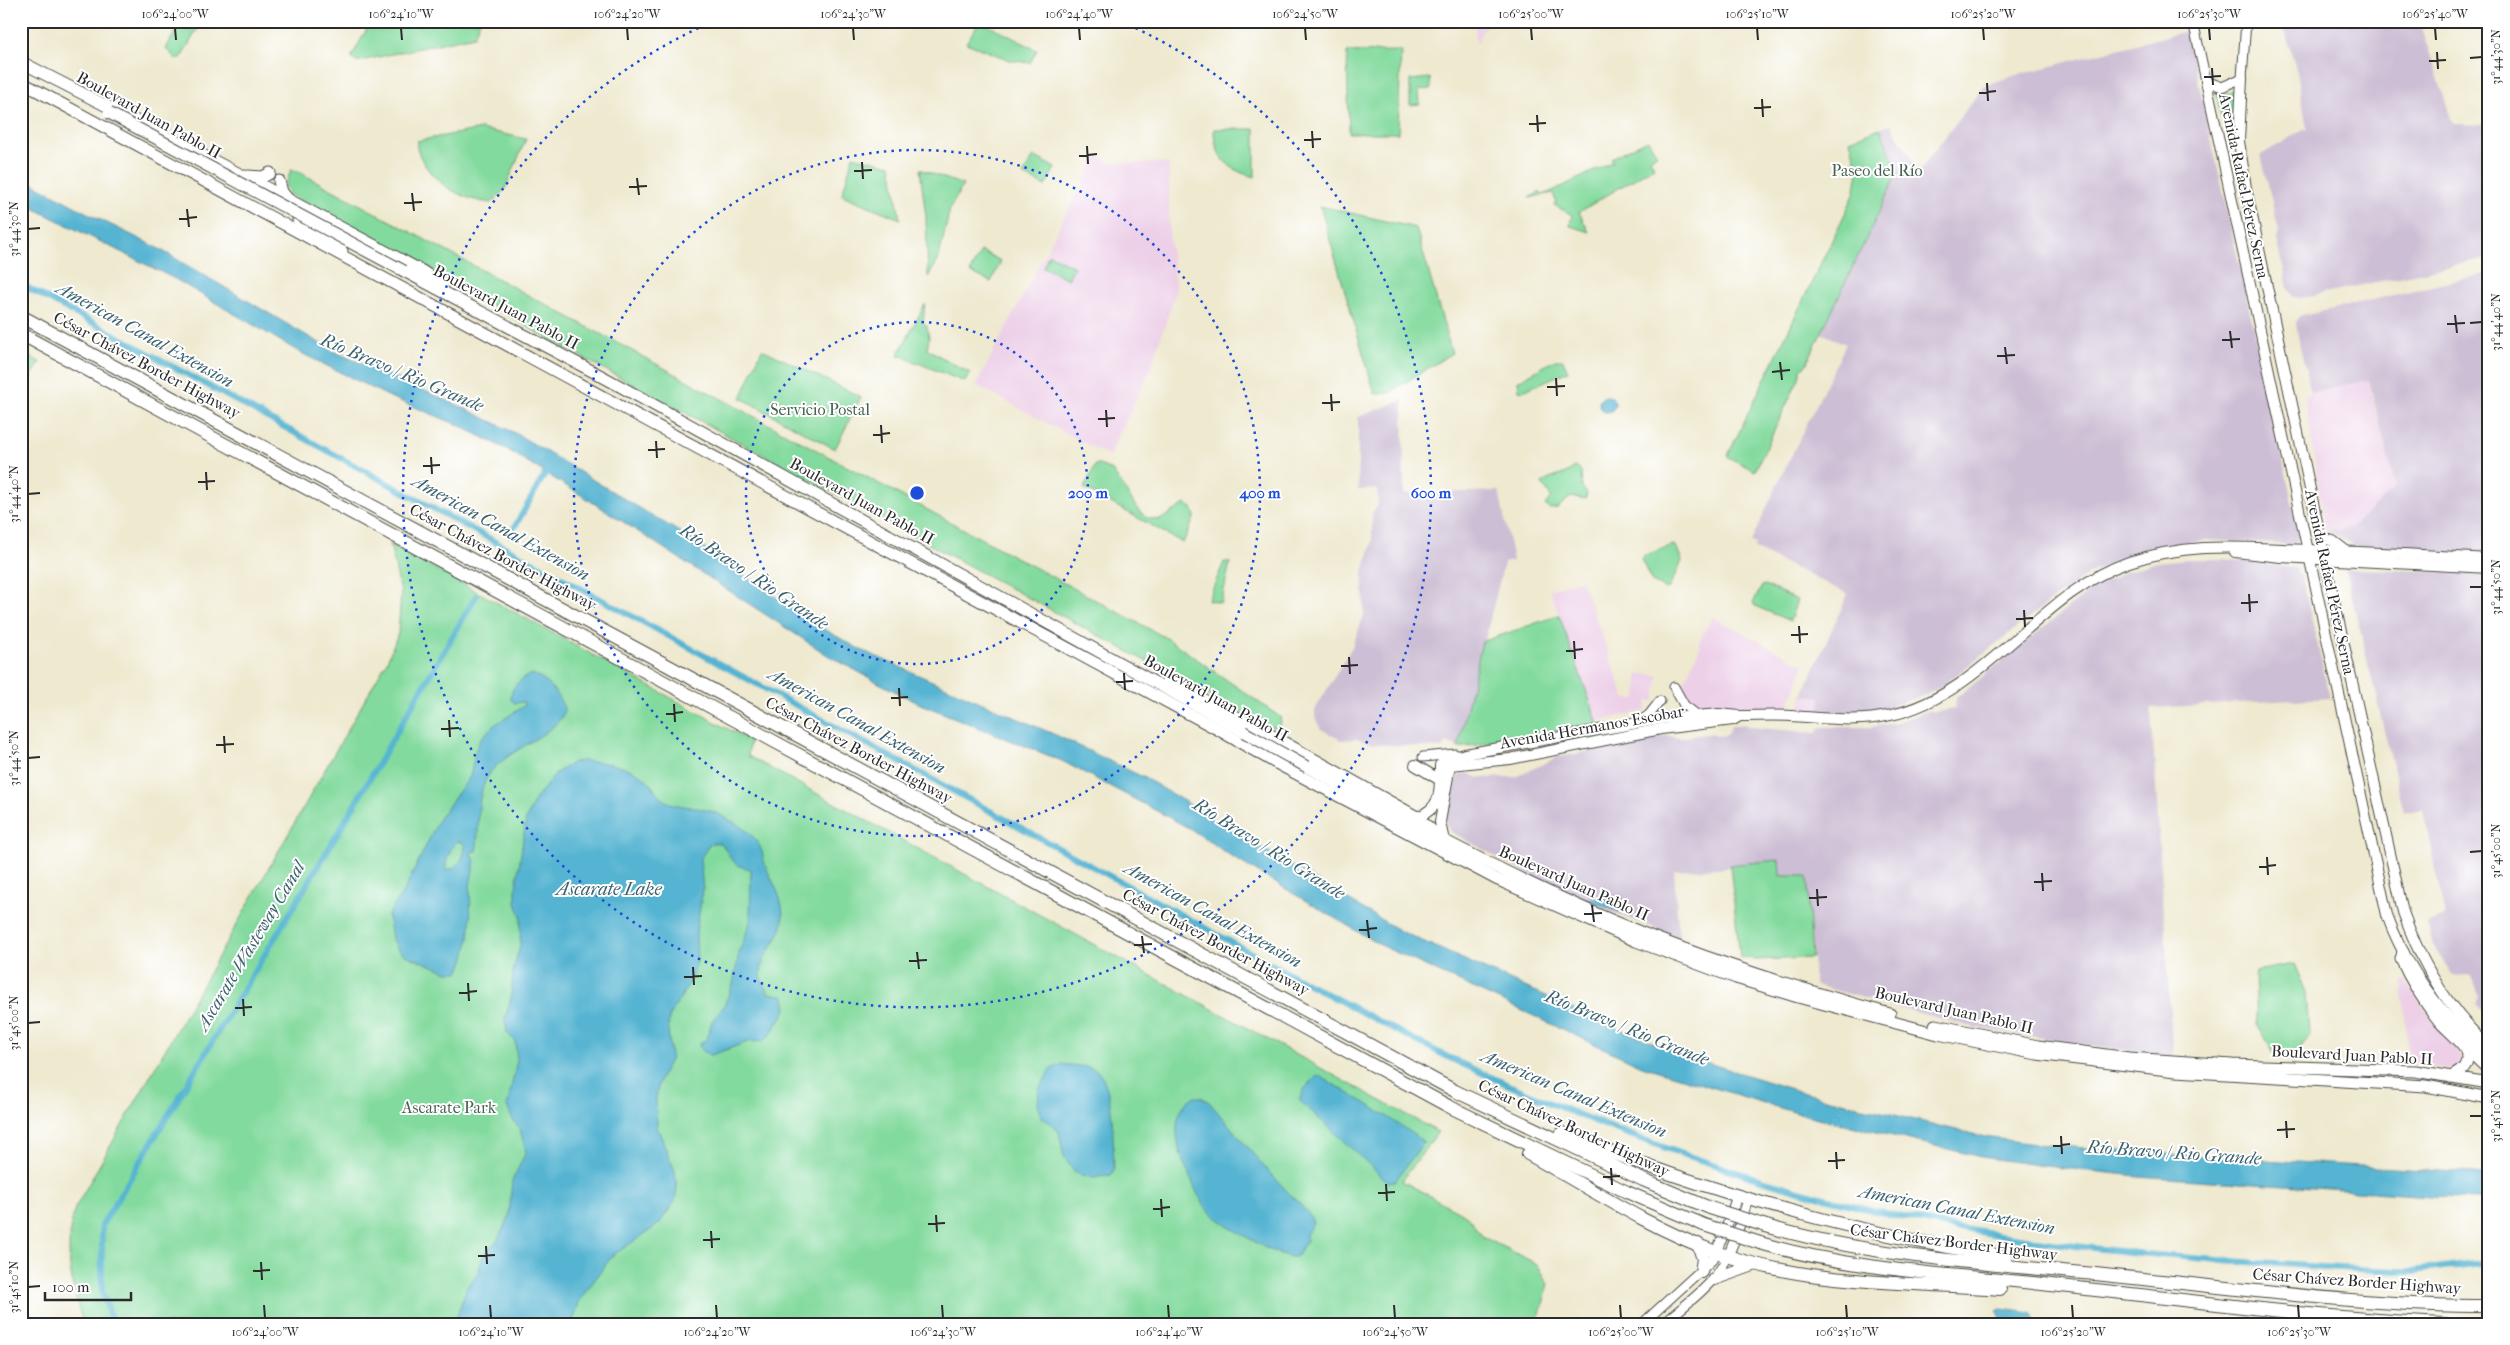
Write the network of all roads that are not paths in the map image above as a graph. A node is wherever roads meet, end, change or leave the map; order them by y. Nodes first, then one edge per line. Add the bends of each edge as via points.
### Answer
1 (2193, 21) edge
2 (2246, 21) edge
3 (21, 62) edge
4 (2242, 78) junction
5 (2206, 81) junction
6 (21, 82) edge
7 (186, 171) junction
8 (239, 173) junction
9 (270, 173) dead end
10 (279, 181) dead end
11 (267, 191) junction
12 (290, 201) junction
13 (354, 262) junction
14 (473, 307) junction
15 (21, 316) edge
16 (21, 334) edge
17 (2303, 529) junction
18 (2320, 537) junction
19 (2222, 548) junction
20 (2283, 548) junction
21 (2346, 551) junction
22 (2308, 554) junction
23 (2324, 555) junction
24 (2402, 558) junction
25 (2489, 559) edge
26 (2489, 568) edge
27 (1100, 652) junction
28 (1674, 687) dead end
29 (1660, 701) dead end
30 (1697, 715) junction
31 (1739, 716) junction
32 (1637, 723) junction
33 (1260, 729) junction
34 (1219, 730) junction
35 (1253, 742) junction
36 (1465, 754) junction
37 (1307, 755) junction
38 (1473, 762) junction
39 (1445, 764) junction
40 (1415, 765) dead end
41 (1300, 768) junction
42 (1443, 782) junction
43 (1365, 811) junction
44 (1417, 817) junction
45 (1440, 839) junction
46 (2403, 952) junction
47 (2489, 1047) edge
48 (2466, 1048) junction
49 (2489, 1059) edge
50 (2489, 1070) edge
51 (2449, 1077) junction
52 (2489, 1083) edge
53 (1455, 1091) junction
54 (2489, 1098) edge
55 (1450, 1107) junction
56 (1743, 1198) junction
57 (1698, 1244) junction
58 (1722, 1254) junction
59 (1757, 1264) junction
60 (1701, 1272) junction
61 (2105, 1275) junction
62 (1714, 1279) junction
63 (2090, 1290) junction
64 (2489, 1306) edge
65 (1642, 1324) edge
66 (1662, 1324) edge
67 (2446, 1324) edge

1 - 5 main road
2 - 4 main road
3 - 8 highway
3 - 14 highway, Boulevard Juan Pablo II, bridge via 109,113
4 - 5 main road via 2222,87
4 - 18 main road, Avenida Rafael Pérez Serna via 2238,130 2242,166
5 - 17 main road, Avenida Rafael Pérez Serna
6 - 7 highway, Boulevard Juan Pablo II
7 - 11 highway via 208,174 255,194
7 - 13 highway, Boulevard Juan Pablo II
8 - 9 highway via 258,178
8 - 11 highway
10 - 12 highway via 282,192
11 - 12 highway
11 - 13 highway via 278,208 331,240
12 - 14 highway via 422,271
13 - 34 highway, Boulevard Juan Pablo II
14 - 27 highway, Boulevard Juan Pablo II
15 - 53 highway, César Chávez Border Highway
16 - 55 highway, César Chávez Border Highway
17 - 20 main road via 2296,540
17 - 22 main road, Avenida Rafael Pérez Serna
18 - 21 main road via 2333,541
18 - 23 main road, Avenida Rafael Pérez Serna
19 - 20 main road, Avenida Hermanos Escobar via 2234,545
19 - 22 main road, Avenida Hermanos Escobar via 2239,552
19 - 31 main road, Avenida Hermanos Escobar via 2159,554 2100,575 1957,685 1904,712 1843,720
20 - 22 main road, Avenida Hermanos Escobar
21 - 23 main road, Avenida Hermanos Escobar
21 - 24 main road, Avenida Hermanos Escobar
22 - 23 main road, Avenida Hermanos Escobar
22 - 46 main road, Avenida Rafael Pérez Serna via 2380,888 2392,930
23 - 24 main road, Avenida Hermanos Escobar
23 - 47 main road, Avenida Rafael Pérez Serna via 2403,912 2417,949 2442,993
24 - 25 main road, Avenida Hermanos Escobar
24 - 26 main road, Avenida Hermanos Escobar
27 - 33 highway via 1117,654
27 - 45 highway, Boulevard Juan Pablo II, bridge
28 - 30 main road via 1684,704
29 - 32 main road
30 - 31 main road, Avenida Hermanos Escobar
30 - 32 main road, Avenida Hermanos Escobar
31 - 38 main road, Avenida Hermanos Escobar via 1733,720 1661,729 1510,759
32 - 36 main road, Avenida Hermanos Escobar
33 - 35 highway via 1262,739
33 - 37 highway
34 - 35 highway via 1231,731
34 - 43 highway, Boulevard Juan Pablo II
35 - 41 highway
36 - 39 main road, Avenida Hermanos Escobar
36 - 39 main road via 1423,757
37 - 41 highway via 1299,761
37 - 44 highway
38 - 39 main road, Avenida Hermanos Escobar
38 - 42 main road
39 - 42 main road
40 - 42 main road
41 - 43 highway via 1351,796
42 - 44 main road via 1434,806
42 - 45 main road
43 - 54 highway, Boulevard Juan Pablo II via 1496,879 1636,942 1736,978 1838,1009 1991,1046 2074,1059 2176,1072 2426,1086
44 - 45 highway
45 - 51 highway, Boulevard Juan Pablo II via 1591,911 1684,949 1806,992 1933,1025 2038,1046 2146,1059 2390,1070
46 - 48 highway via 2401,959 2416,987 2439,1021
46 - 49 main road, Avenida Rafael Pérez Serna via 2424,987 2456,1028
48 - 50 highway
48 - 51 highway via 2464,1068
51 - 52 highway, Boulevard Juan Pablo II
53 - 56 highway
53 - 61 highway, César Chávez Border Highway, bridge via 1643,1180 1710,1208 1766,1226 1873,1250
55 - 57 highway via 1624,1208
55 - 63 highway, César Chávez Border Highway, bridge via 1627,1192 1704,1225 1760,1243 1805,1255 1888,1269
56 - 58 main road
56 - 61 highway via 1874,1231
57 - 58 highway
57 - 60 highway via 1703,1259
58 - 59 highway
58 - 60 main road
58 - 62 main road
59 - 62 highway
59 - 63 highway via 1835,1278 2041,1292
60 - 65 main road
61 - 64 highway, César Chávez Border Highway via 2325,1297
62 - 66 main road
63 - 67 highway, César Chávez Border Highway via 2292,1313

